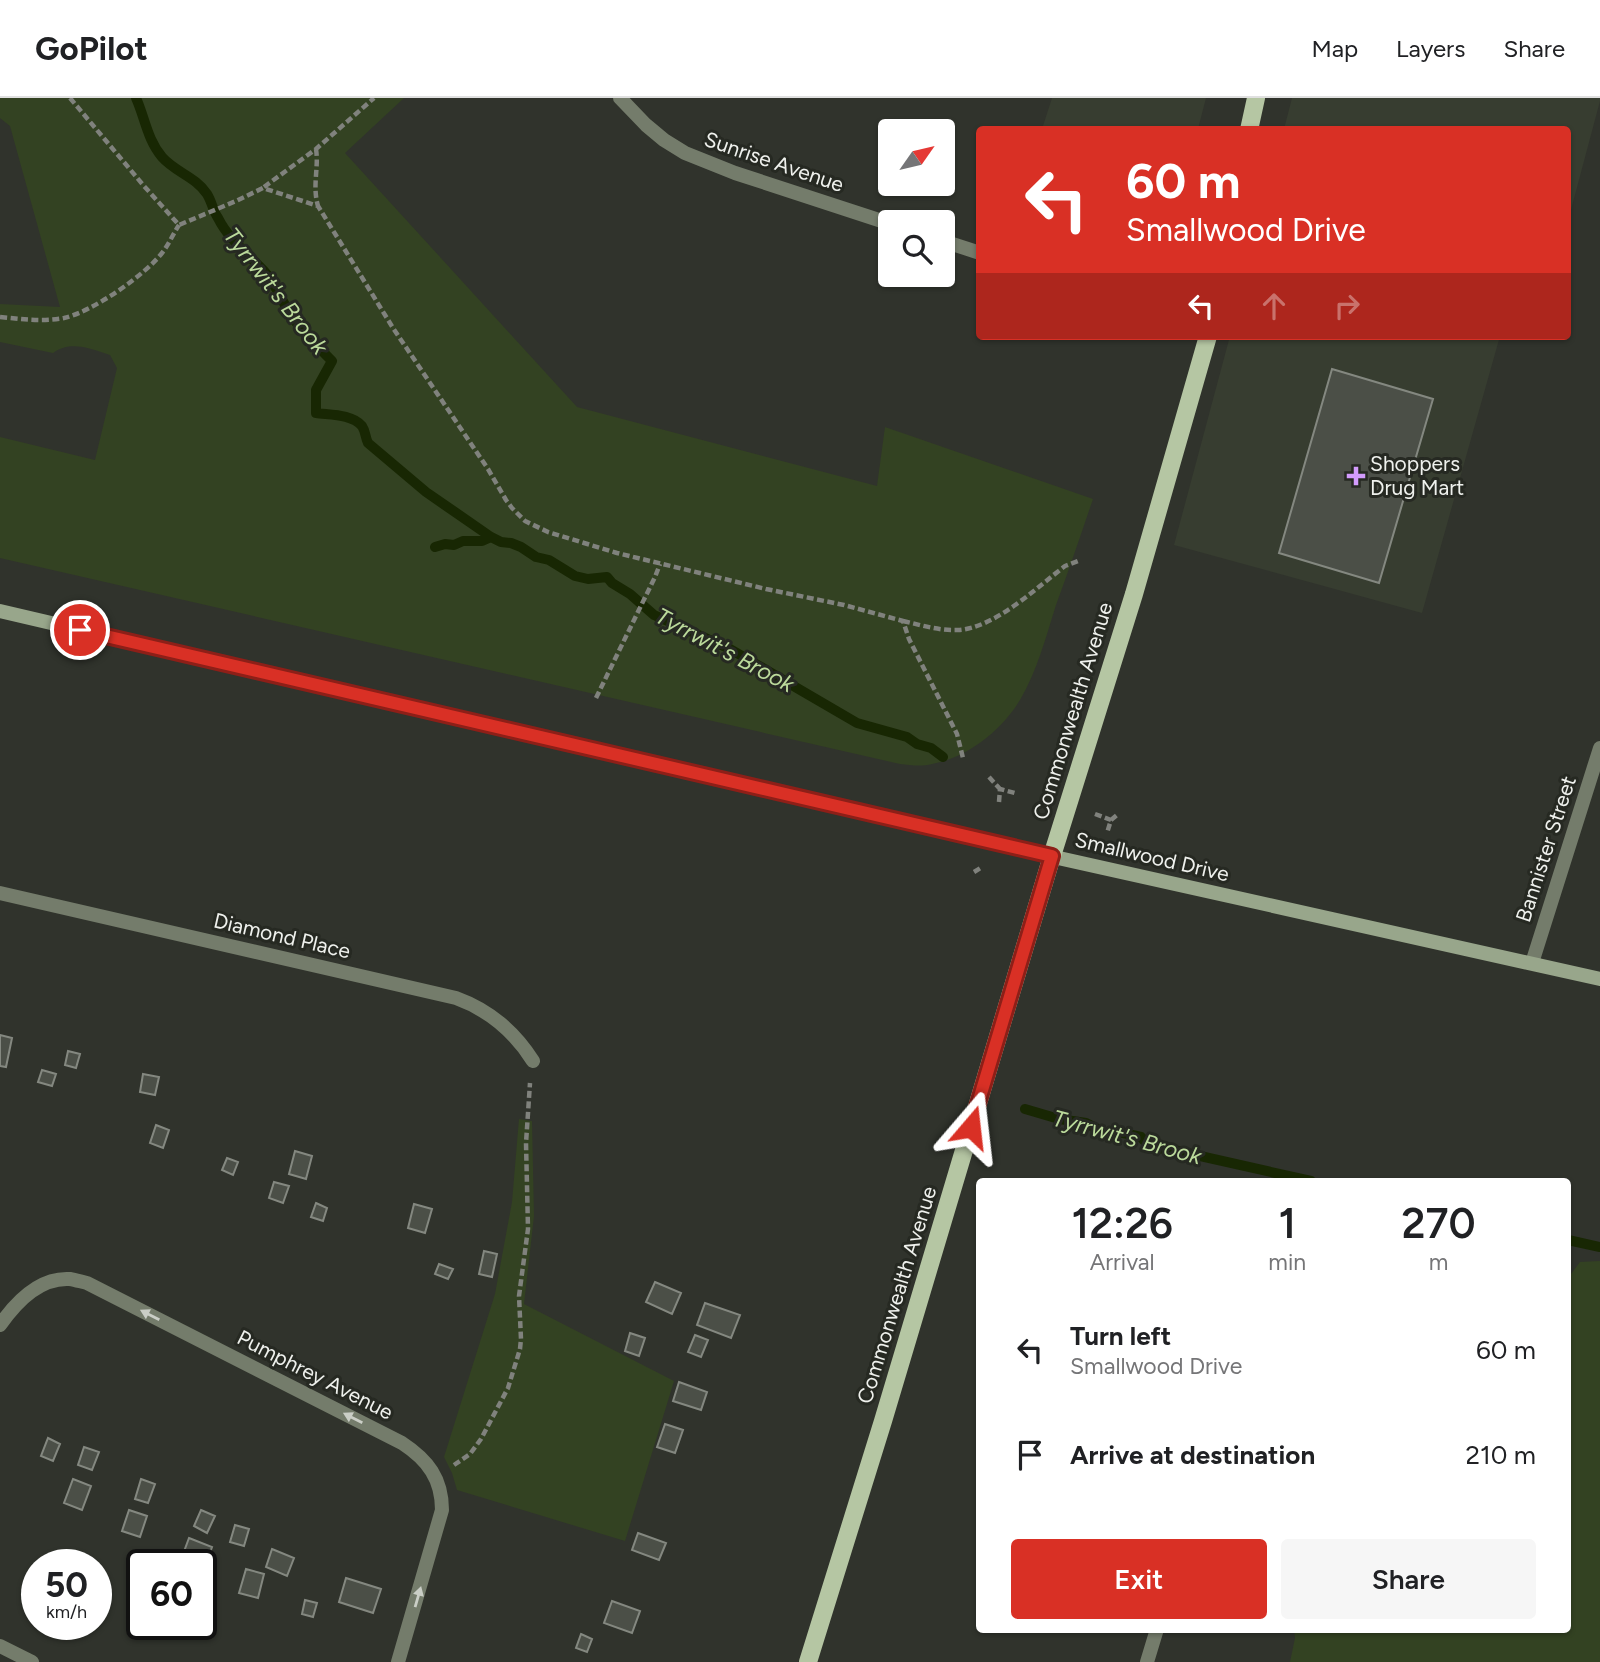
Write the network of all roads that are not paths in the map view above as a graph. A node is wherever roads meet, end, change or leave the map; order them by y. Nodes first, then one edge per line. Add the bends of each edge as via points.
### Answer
1 (620, 98) edge
2 (1256, 98) edge
3 (1250, 126) edge
4 (878, 220) edge
5 (955, 245) edge
6 (976, 252) edge
7 (1207, 340) edge
8 (0, 611) edge
9 (1600, 748) edge
10 (1052, 856) junction
11 (0, 893) edge
12 (1532, 963) junction
13 (1600, 979) edge
14 (533, 1061) road end
15 (0, 1325) edge
16 (1156, 1633) edge
17 (0, 1646) edge
18 (32, 1662) edge
19 (398, 1662) edge
20 (808, 1662) edge
21 (1147, 1662) edge

1 - 4 street, Sunrise Avenue via 664,141 685,153
2 - 3 main road
5 - 6 street
7 - 10 main road, Commonwealth Avenue
8 - 10 street, Smallwood Drive
9 - 12 street, Bannister Street
10 - 12 street, Smallwood Drive
10 - 20 main road, Commonwealth Avenue
11 - 14 street, Diamond Place via 456,998 500,1022
12 - 13 street, Smallwood Drive
19 -> 15 street, Pumphrey Avenue via 442,1510 434,1474 415,1451 87,1283 56,1280 40,1286
16 - 21 street
17 - 18 street

